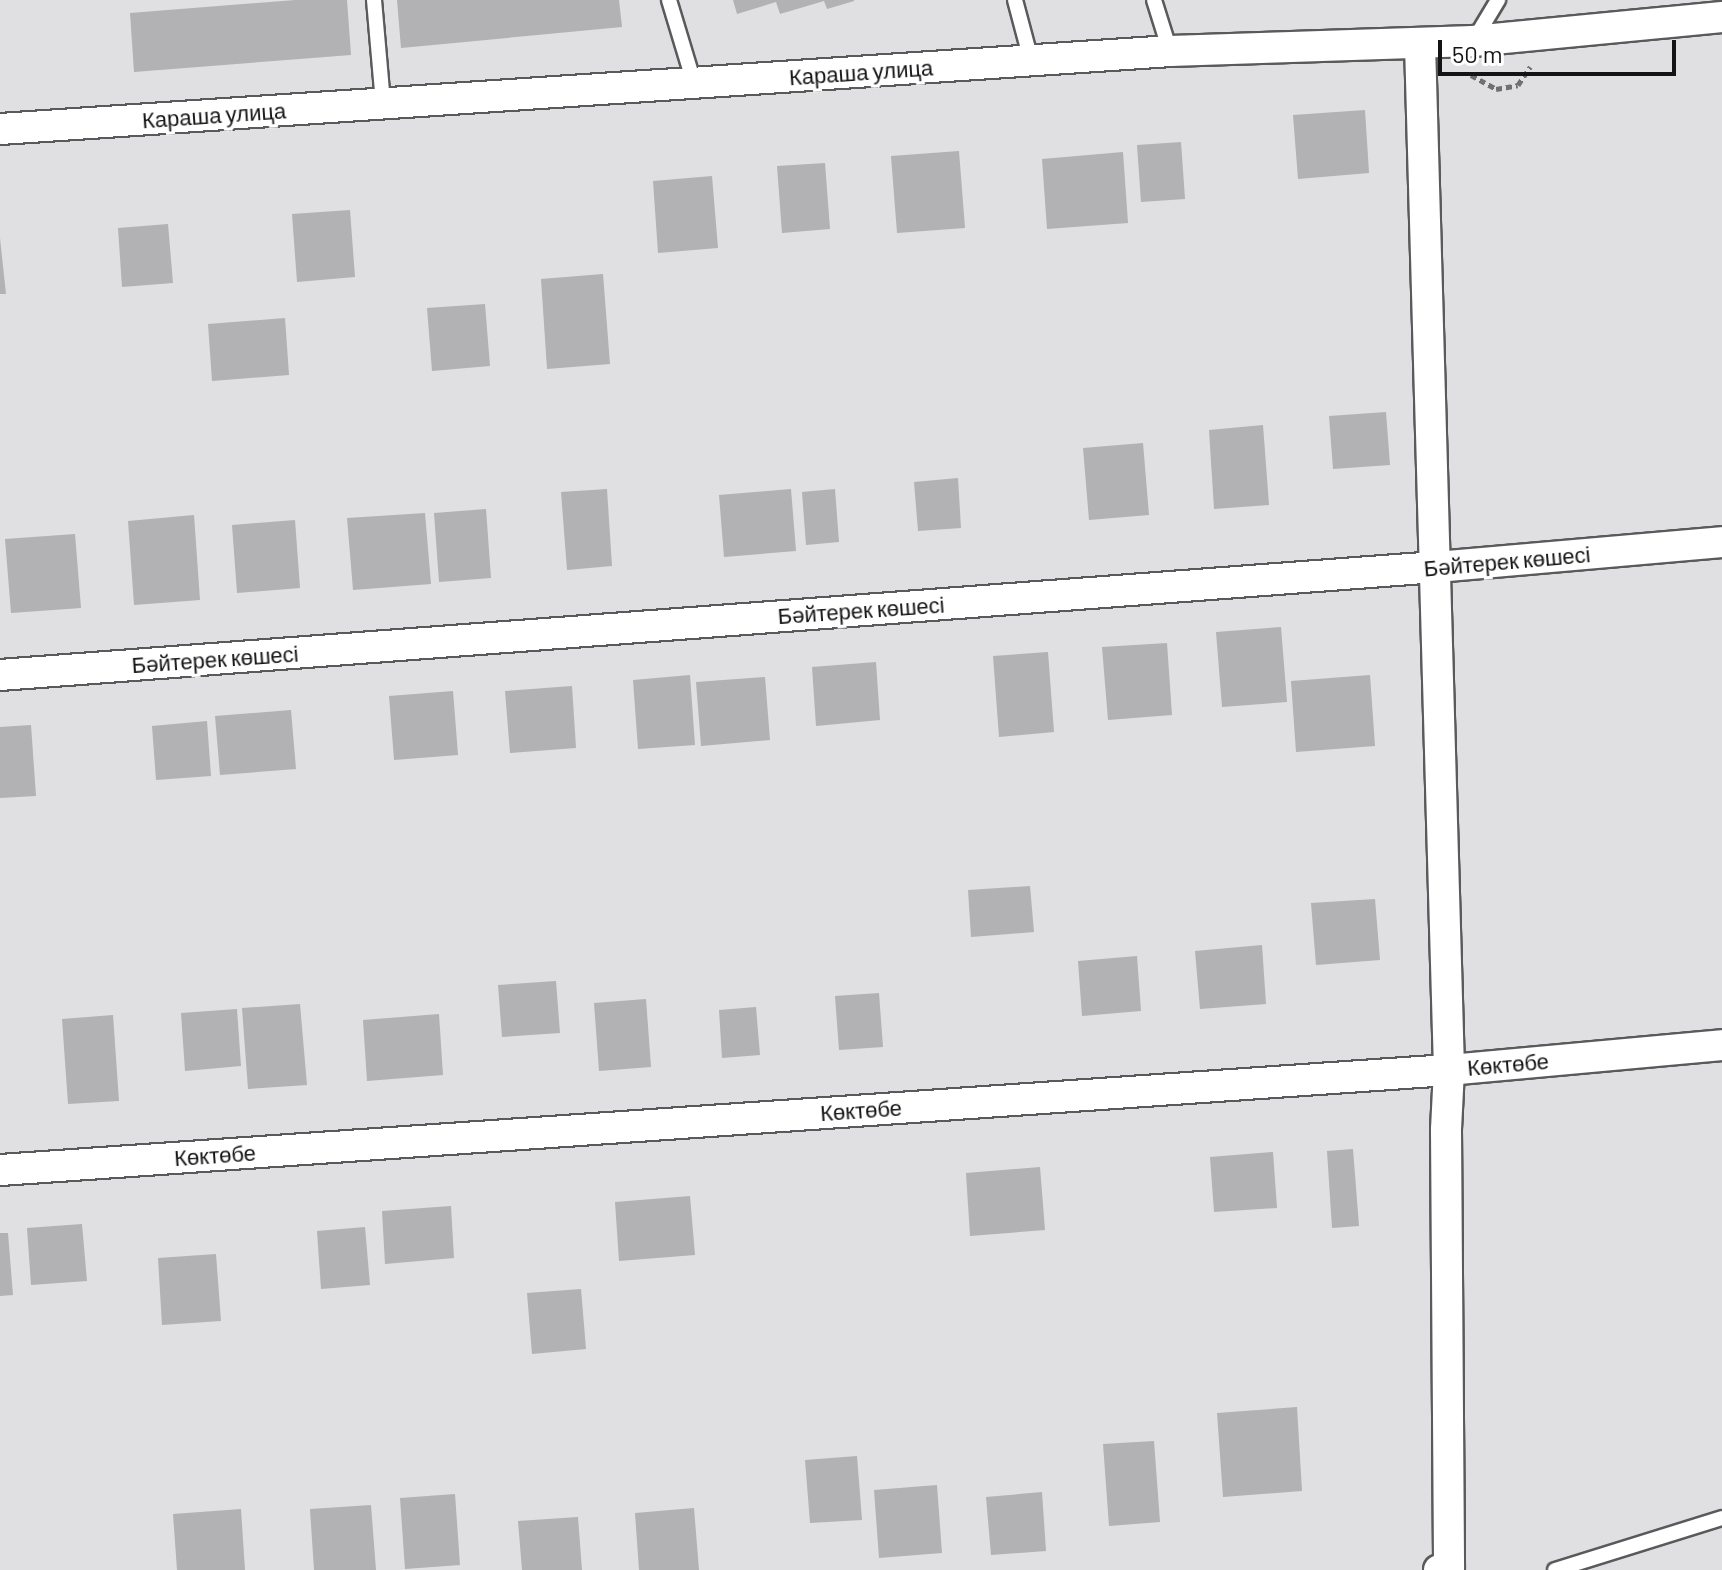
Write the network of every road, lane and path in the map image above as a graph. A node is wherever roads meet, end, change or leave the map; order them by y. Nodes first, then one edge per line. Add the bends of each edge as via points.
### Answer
1 (374, 0) edge
2 (669, 0) edge
3 (1015, 0) edge
4 (1154, 0) edge
5 (1498, 0) edge
6 (1722, 17) edge
7 (1473, 41) junction
8 (1420, 44) junction
9 (1170, 51) junction
10 (1031, 60) junction
11 (1544, 66) dead end
12 (1422, 76) junction
13 (694, 83) junction
14 (383, 103) junction
15 (0, 129) edge
16 (1722, 542) edge
17 (1437, 567) junction
18 (0, 675) edge
19 (1722, 1045) edge
20 (1449, 1070) junction
21 (0, 1170) edge
22 (1722, 1518) edge
23 (1447, 1570) edge
24 (1555, 1570) edge

1 - 14 lane
2 - 13 lane
3 - 10 lane
4 - 9 lane
5 - 7 lane
6 - 7 street, Караша улица
7 - 8 street, Караша улица
8 - 9 street, Караша улица
8 - 12 street
9 - 10 street, Караша улица
10 - 13 street, Караша улица
11 - 12 path via 1529,67 1518,85 1496,89 1476,75
12 - 17 street
13 - 14 street, Караша улица
14 - 15 street, Караша улица
16 - 17 street, Бәйтерек көшесі
17 - 18 street, Бәйтерек көшесі
17 - 20 street
19 - 20 street, Көктөбе
20 - 21 street, Көктөбе
20 - 23 street
22 - 24 lane

